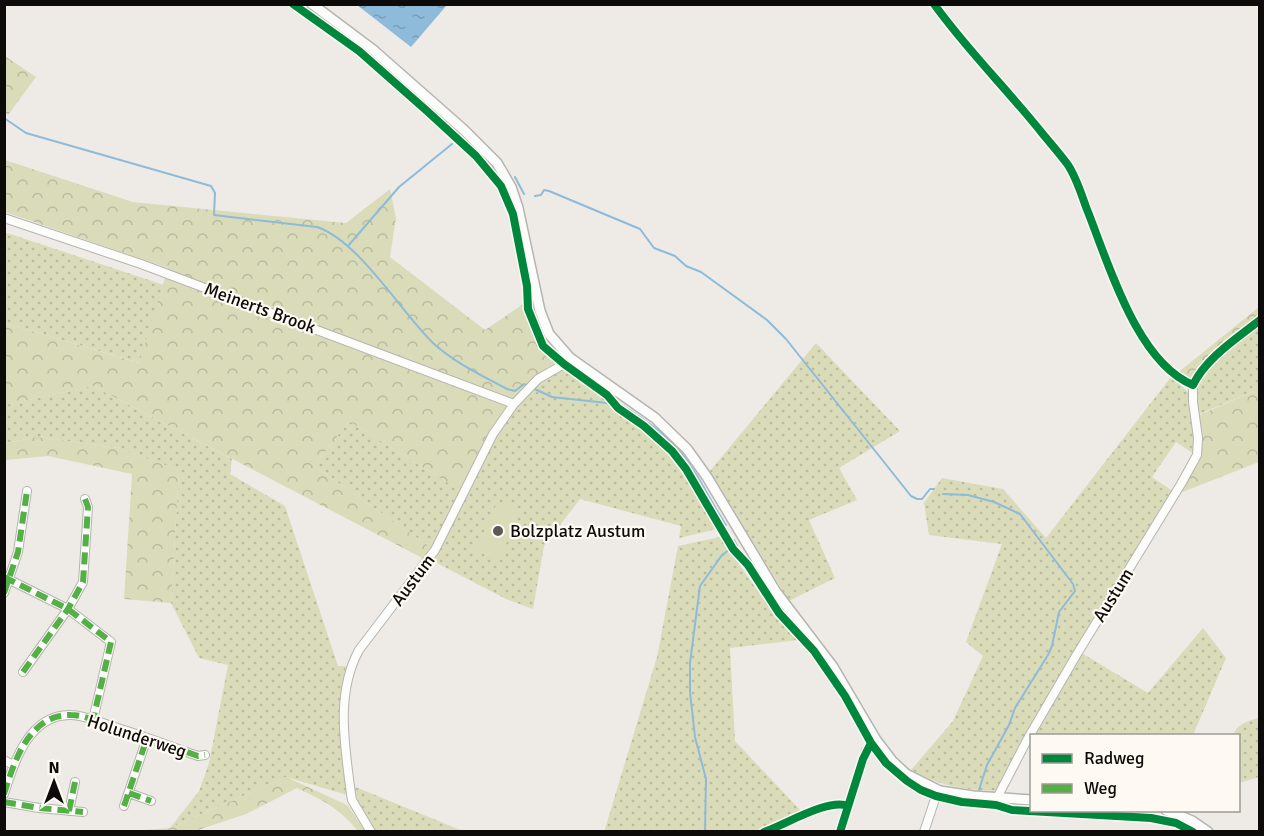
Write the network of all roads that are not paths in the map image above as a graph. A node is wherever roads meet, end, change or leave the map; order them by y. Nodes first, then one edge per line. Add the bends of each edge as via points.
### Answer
1 (312, 4) edge
2 (4, 218) edge
3 (570, 358) junction
4 (1193, 385) dead end
5 (514, 404) junction
6 (27, 491) dead end
7 (85, 499) dead end
8 (7, 578) edge
9 (4, 593) edge
10 (68, 609) junction
11 (23, 672) dead end
12 (93, 720) junction
13 (1030, 734) edge
14 (1030, 735) edge
15 (147, 738) junction
16 (876, 740) junction
17 (205, 755) dead end
18 (4, 760) edge
19 (13, 765) junction
20 (75, 782) dead end
21 (938, 790) junction
22 (129, 793) junction
23 (4, 794) edge
24 (997, 798) junction
25 (1030, 800) edge
26 (151, 801) dead end
27 (4, 802) edge
28 (124, 806) dead end
29 (848, 806) junction
30 (69, 811) junction
31 (83, 812) dead end
32 (1171, 812) edge
33 (371, 831) edge
34 (764, 831) edge
35 (840, 831) edge
36 (924, 831) edge
37 (1208, 831) edge

1 - 3 street via 372,49 497,163 518,208 544,324
2 - 5 street, Meinerts Brook via 141,264
3 - 5 street, Austum via 538,379
3 - 16 street via 660,422 687,449 776,592 833,667
4 - 13 street, Austum via 1197,455
5 - 33 street, Austum via 493,434 435,550 350,666 344,707 351,794
6 - 8 street via 18,552
7 - 10 street via 88,507 83,582
8 - 9 street
8 - 10 street
10 - 11 street
10 - 12 street via 111,642
12 - 15 street, Holunderweg
12 - 19 street, Holunderweg via 71,715 46,722 30,736
14 - 24 street, Austum
15 - 17 street, Holunderweg
15 - 22 street
16 - 21 street via 906,774
16 - 29 street via 866,751
18 - 19 street
19 - 23 street, Holunderweg
20 - 30 street
21 - 24 street
21 - 36 street
22 - 26 street
22 - 28 street
24 - 25 street
27 - 30 street
29 - 34 street via 841,803 822,808
29 - 35 street
30 - 31 street
32 - 37 street

